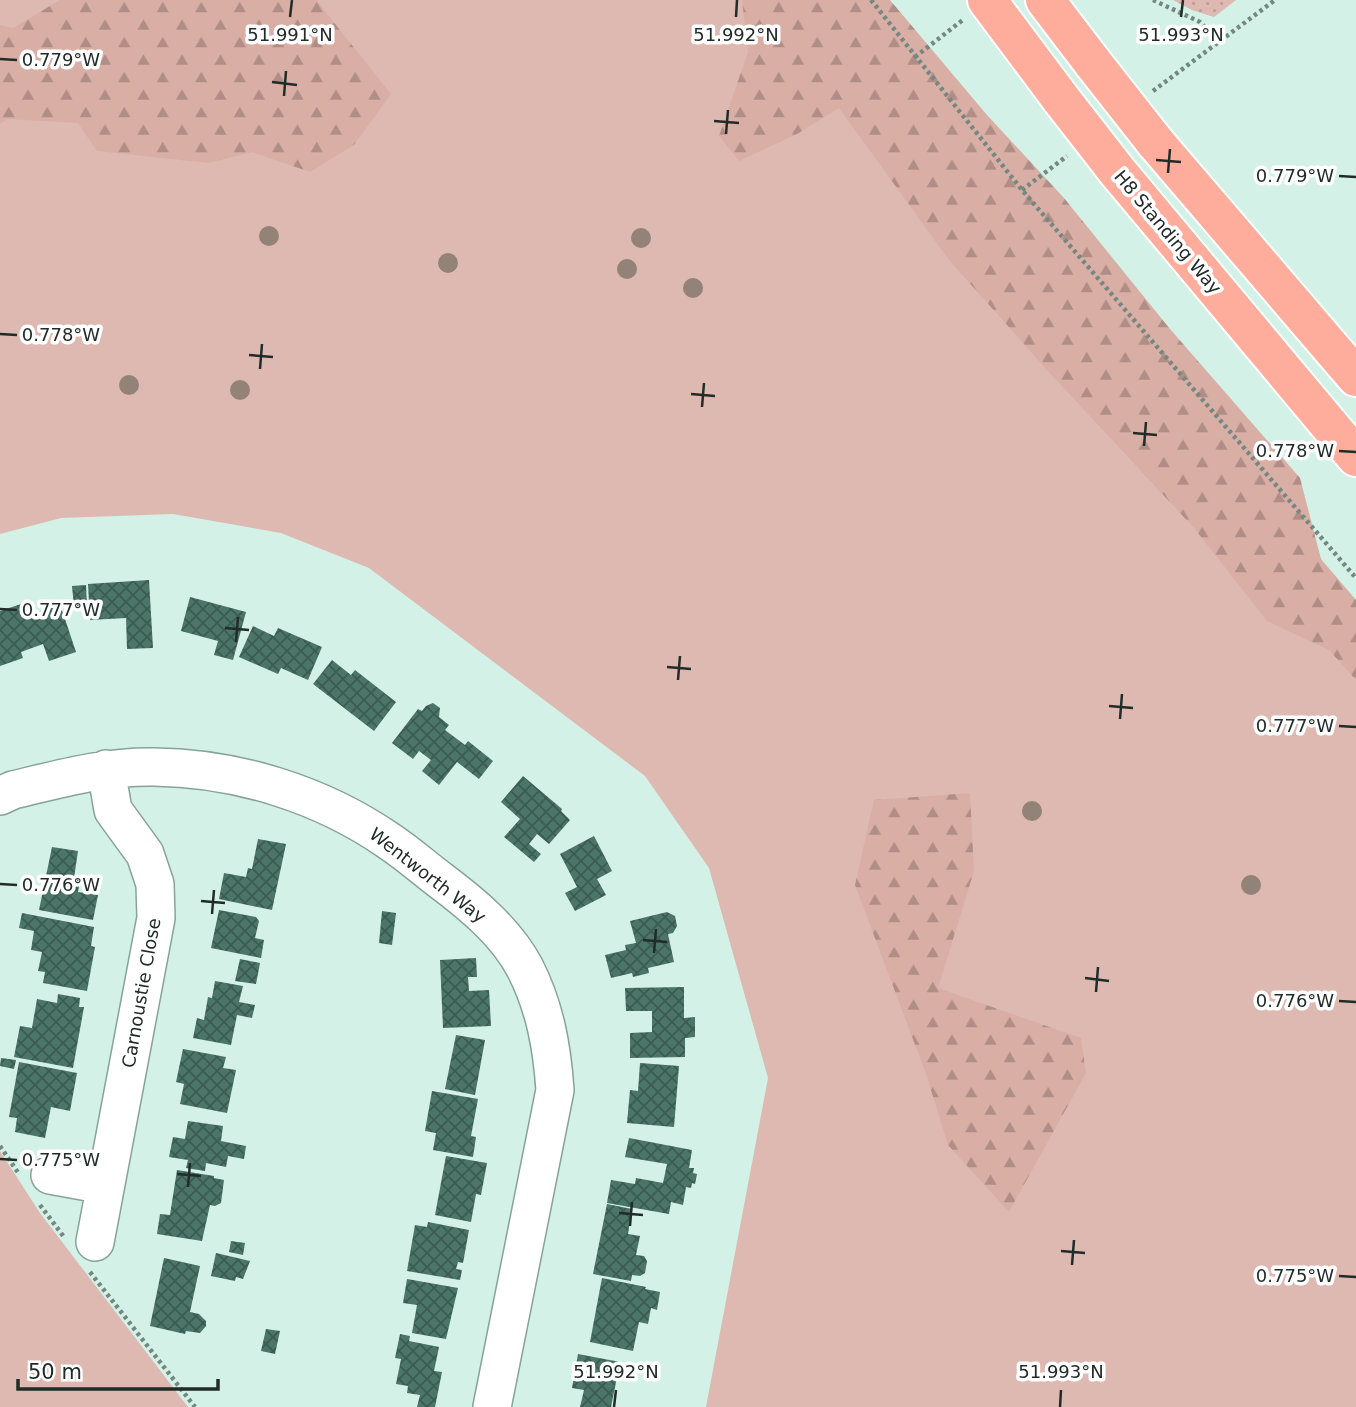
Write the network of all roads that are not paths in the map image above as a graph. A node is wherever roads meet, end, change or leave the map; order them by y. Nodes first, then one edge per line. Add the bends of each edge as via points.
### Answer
1 (1045, 0) edge
2 (976, 10) edge
3 (1356, 376) edge
4 (1356, 457) edge
5 (106, 769) junction
6 (0, 796) edge
7 (36, 1184) road end
8 (105, 1185) junction
9 (81, 1248) road end
10 (492, 1407) edge

1 - 3 highway, bridge via 1155,142
2 - 4 highway, H8 Standing Way, bridge via 1061,99
5 - 6 street, Wentworth Way
5 - 8 street, Carnoustie Close via 113,810 145,854 155,884 156,918
5 - 10 street, Wentworth Way via 154,767 257,780 347,816 389,841 465,900 496,928 524,965 542,1006 555,1090
7 - 8 street
8 - 9 street, Carnoustie Close

